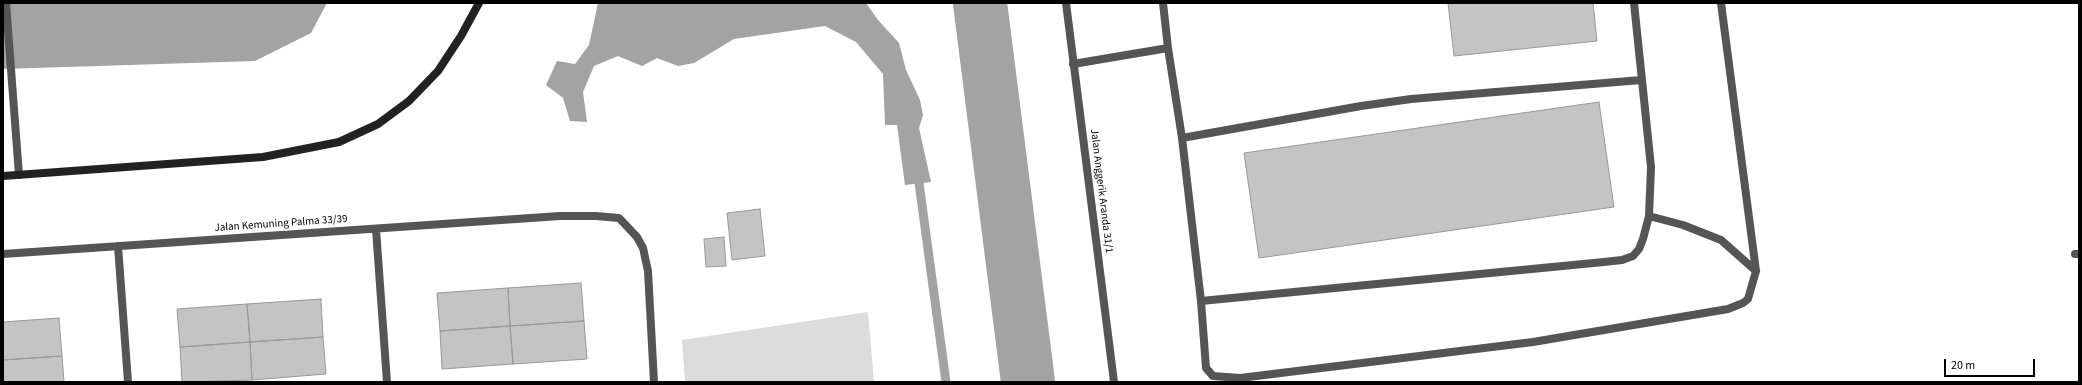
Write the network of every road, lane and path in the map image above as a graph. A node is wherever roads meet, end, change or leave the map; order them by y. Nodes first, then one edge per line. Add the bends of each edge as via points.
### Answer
1 (6, 3) edge
2 (479, 3) edge
3 (1066, 3) edge
4 (1163, 3) edge
5 (1634, 3) edge
6 (1721, 3) edge
7 (1168, 48) junction
8 (1074, 64) junction
9 (1642, 80) junction
10 (1182, 138) junction
11 (19, 175) junction
12 (3, 176) edge
13 (1649, 216) junction
14 (376, 229) junction
15 (118, 246) junction
16 (3, 254) edge
17 (1756, 271) junction
18 (1201, 301) junction
19 (128, 382) edge
20 (387, 382) edge
21 (654, 382) edge
22 (1114, 382) edge

1 - 11 street
2 - 11 main road via 438,70 409,101 378,124 339,142 264,157
3 - 8 street, Jalan Anggerik Aranda 31/1
4 - 7 street
5 - 9 street
6 - 17 street
7 - 8 street
7 - 10 street
8 - 22 street, Jalan Anggerik Aranda 31/1
9 - 10 street via 1411,99
9 - 13 street via 1651,167
10 - 18 street
11 - 12 main road
13 - 17 street via 1683,225 1721,240
13 - 18 street via 1639,249 1633,256 1622,260
14 - 15 street, Jalan Kemuning Palma 33/39
14 - 20 street
14 - 21 street, Jalan Kemuning Palma 33/39 via 560,216 619,218 637,237 643,248 648,271
15 - 16 street, Jalan Kemuning Palma 33/39
15 - 19 street
17 - 18 street via 1748,299 1728,309 1533,342 1240,378 1213,376 1206,368

